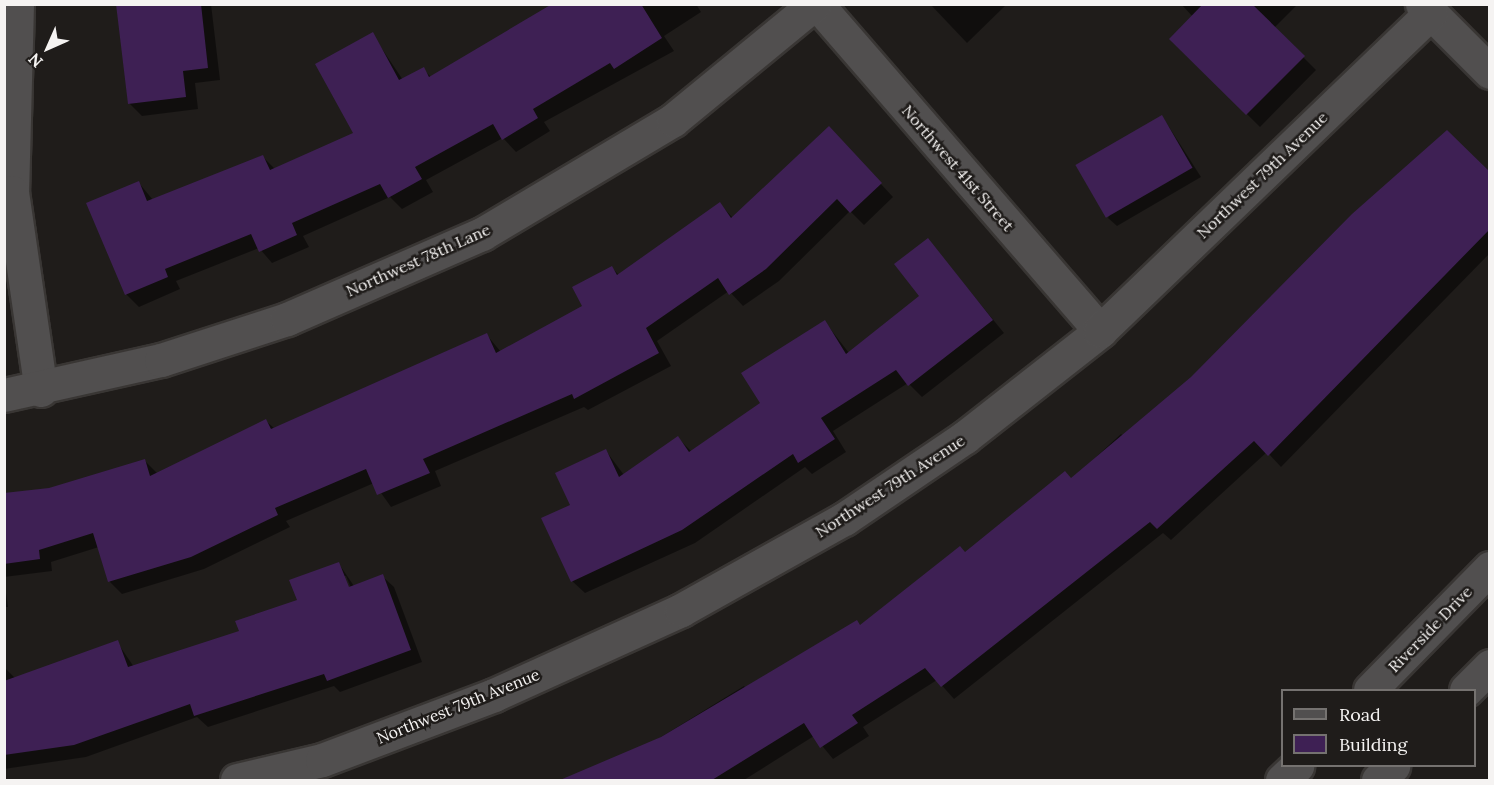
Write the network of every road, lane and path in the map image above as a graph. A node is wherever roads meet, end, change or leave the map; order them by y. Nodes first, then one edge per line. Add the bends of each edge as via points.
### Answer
1 (17, 4) edge
2 (815, 4) edge
3 (1426, 9) edge
4 (1490, 72) edge
5 (1100, 331) junction
6 (41, 390) junction
7 (4, 395) edge
8 (1490, 568) edge
9 (1490, 666) edge
10 (1371, 689) edge
11 (1467, 689) edge
12 (1295, 767) edge
13 (1391, 767) edge
14 (237, 780) edge
15 (1282, 780) edge
16 (1378, 780) edge

1 - 6 street via 12,192
2 - 5 street, Northwest 41st Street
2 - 6 street, Northwest 78th Lane via 673,120 482,234 287,319 161,360
3 - 4 street
3 - 5 street, Northwest 79th Avenue
5 - 14 street, Northwest 79th Avenue via 965,437 844,519 681,610 494,695 322,760
6 - 7 street, Northwest 78th Lane
8 - 10 street, Riverside Drive
9 - 11 street
12 - 15 street
13 - 16 street

